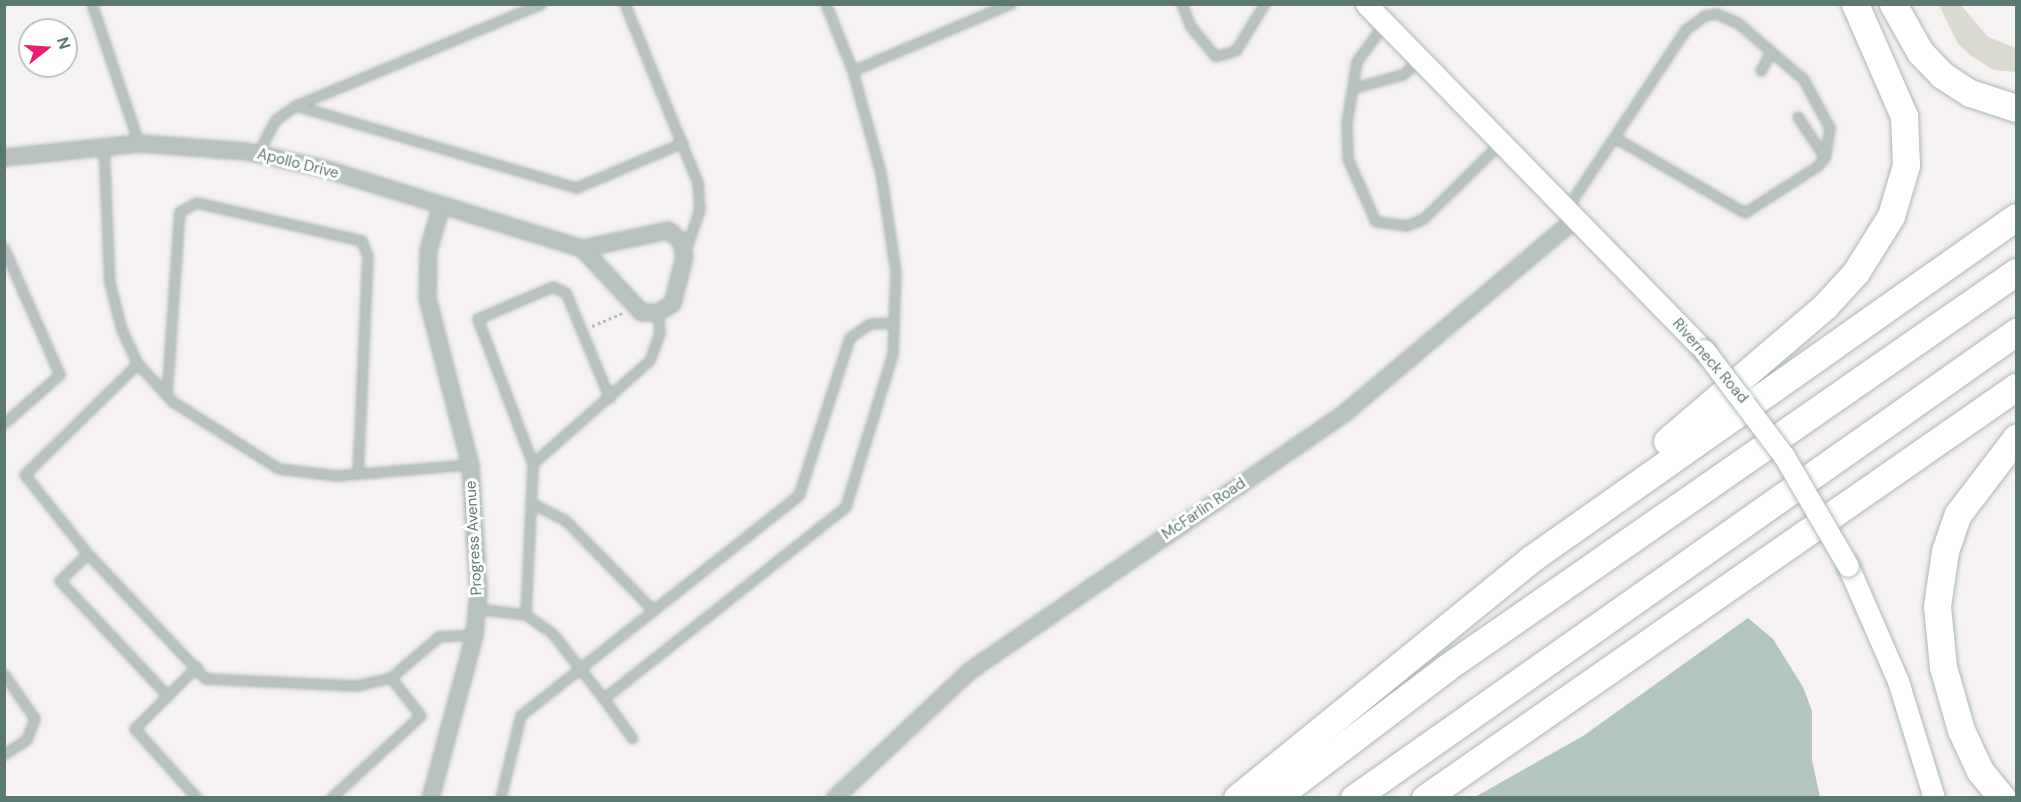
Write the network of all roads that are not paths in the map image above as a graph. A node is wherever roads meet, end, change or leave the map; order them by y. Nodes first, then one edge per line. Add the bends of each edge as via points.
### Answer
1 (92, 4) edge
2 (542, 4) edge
3 (625, 4) edge
4 (826, 4) edge
5 (1011, 4) edge
6 (1182, 4) edge
7 (1265, 4) edge
8 (1366, 4) edge
9 (1855, 4) edge
10 (1893, 4) edge
11 (1385, 24) junction
12 (1770, 55) junction
13 (1420, 60) junction
14 (853, 71) junction
15 (1761, 71) dead end
16 (1355, 88) junction
17 (296, 106) junction
18 (2016, 108) edge
19 (1798, 117) dead end
20 (1616, 138) junction
21 (139, 143) junction
22 (683, 143) junction
23 (1501, 143) junction
24 (104, 146) junction
25 (258, 154) junction
26 (4, 157) edge
27 (1825, 158) junction
28 (440, 208) junction
29 (1570, 215) junction
30 (2016, 217) edge
31 (4, 248) edge
32 (582, 248) junction
33 (684, 256) junction
34 (2016, 272) edge
35 (658, 312) junction
36 (894, 323) junction
37 (2016, 332) edge
38 (138, 364) junction
39 (2016, 387) edge
40 (167, 396) junction
41 (610, 398) junction
42 (4, 424) edge
43 (2016, 438) edge
44 (533, 464) junction
45 (470, 465) junction
46 (358, 474) junction
47 (531, 503) junction
48 (88, 554) junction
49 (1482, 596) junction
50 (476, 609) junction
51 (652, 609) junction
52 (526, 615) junction
53 (474, 635) junction
54 (578, 666) junction
55 (197, 667) junction
56 (4, 674) edge
57 (391, 678) junction
58 (168, 696) junction
59 (604, 699) junction
60 (633, 739) dead end
61 (4, 755) edge
62 (197, 798) edge
63 (332, 798) edge
64 (430, 798) edge
65 (501, 798) edge
66 (834, 798) edge
67 (1237, 798) edge
68 (1275, 798) edge
69 (1354, 798) edge
70 (1425, 798) edge
71 (1934, 798) edge
72 (2001, 798) edge

1 - 21 lane
2 - 17 lane
3 - 22 lane
4 - 14 lane
5 - 14 lane
6 - 7 lane via 1191,27 1216,57 1236,51
8 - 11 main road, Riverneck Road
9 - 49 highway via 1894,82 1906,131 1901,191 1871,252 1807,322
10 - 18 highway via 1920,52 1942,75 1970,93
11 - 13 main road, Riverneck Road
11 - 16 lane via 1360,56
12 - 15 lane
12 - 20 lane via 1739,24 1717,14 1705,16 1686,30
12 - 27 lane via 1804,80 1826,113 1830,128
13 - 16 lane via 1403,75
13 - 23 main road, Riverneck Road
14 - 36 lane via 881,173 896,272
16 - 23 lane via 1347,124 1348,159 1376,222 1407,226 1424,219
17 - 22 lane via 577,188
17 - 25 lane via 276,120
19 - 27 lane
20 - 27 lane via 1745,213
20 - 29 lane
21 - 24 street, Apollo Drive
21 - 25 street, Apollo Drive
22 - 33 lane via 698,183 700,210
23 - 29 main road, Riverneck Road
24 - 26 street, Apollo Drive
24 - 38 lane via 110,283 122,330
25 - 28 street, Apollo Drive via 323,168
28 - 32 street, Apollo Drive
28 - 45 street, Progress Avenue via 428,250 430,326
29 - 66 street, McFarlin Road via 1345,412 970,670
29 - 71 main road, Riverneck Road, bridge via 1704,350 1779,448 1848,566 1898,681
30 - 49 highway
31 - 42 lane via 60,375
32 - 33 street, Apollo Drive via 668,230 680,240
32 - 35 street via 641,312
33 - 35 street via 672,303
34 - 68 highway via 1446,668
35 - 41 lane via 660,333 650,362
36 - 51 lane via 870,324 850,338 799,496
36 - 59 lane via 893,354 846,507
37 - 69 highway
38 - 40 lane
38 - 48 lane via 25,475
39 - 70 highway
40 - 46 lane via 220,437 279,470
40 - 46 lane via 180,212 197,203 362,241 368,257
41 - 44 lane
41 - 44 lane via 566,293 553,287 478,320
43 - 72 highway via 1958,514 1944,551 1937,606 1943,667 1957,720 1980,771
44 - 47 lane
45 - 46 lane
45 - 50 street, Progress Avenue
47 - 51 lane via 566,521
47 - 52 lane
48 - 55 lane
48 - 58 lane via 60,581
49 - 67 highway
50 - 52 lane
50 - 53 street, Progress Avenue
51 - 54 lane
52 - 54 lane via 553,634
53 - 57 lane via 439,637
53 - 64 street, Progress Avenue
54 - 59 lane
54 - 65 lane via 521,716
55 - 57 lane via 206,679 357,686
55 - 58 lane
56 - 61 lane via 35,719 27,740
57 - 63 lane via 421,716
58 - 62 lane via 135,729
59 - 60 lane

